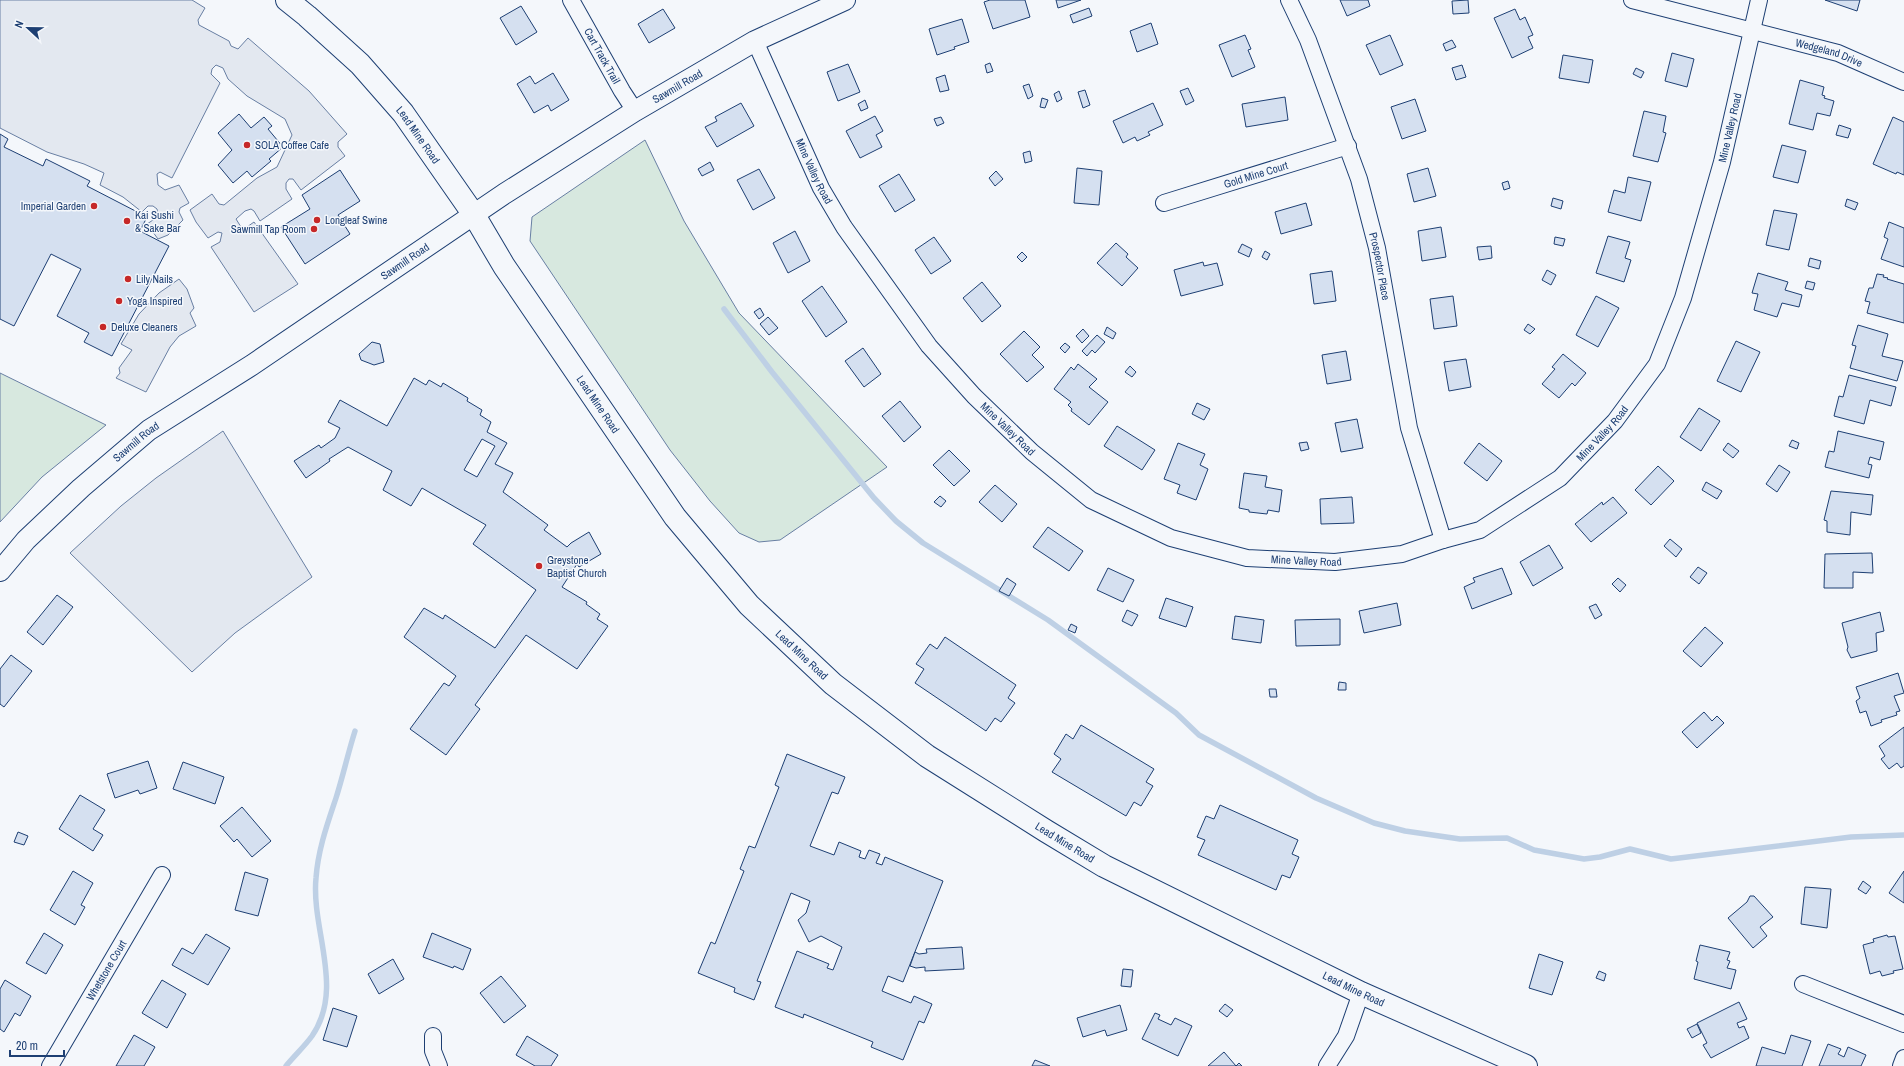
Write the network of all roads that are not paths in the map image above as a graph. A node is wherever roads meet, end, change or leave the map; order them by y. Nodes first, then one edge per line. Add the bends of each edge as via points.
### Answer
1 (288, 0) edge
2 (571, 0) edge
3 (845, 0) edge
4 (1289, 0) edge
5 (1632, 0) edge
6 (1759, 0) edge
7 (1752, 31) junction
8 (755, 41) junction
9 (1904, 82) edge
10 (635, 111) junction
11 (1348, 146) junction
12 (1164, 203) dead end
13 (474, 215) junction
14 (1443, 540) junction
15 (0, 571) edge
16 (162, 875) dead end
17 (1803, 984) dead end
18 (1361, 993) junction
19 (1904, 1024) edge
20 (433, 1036) dead end
21 (1904, 1058) edge
22 (50, 1066) edge
23 (439, 1066) edge
24 (1327, 1066) edge
25 (1526, 1066) edge
26 (1901, 1066) edge

1 - 13 main road, Lead Mine Road via 360,64 403,112
2 - 10 street, Cart Track Trail
3 - 8 street, Sawmill Road
4 - 11 street, Prospector Place via 1308,40
5 - 7 street, Wedgeland Drive
6 - 7 street, Mine Valley Road
7 - 9 street, Wedgeland Drive via 1838,54
7 - 14 street, Mine Valley Road via 1722,162 1683,298 1657,364 1615,421 1560,478 1480,530
8 - 10 street, Sawmill Road
8 - 14 street, Mine Valley Road via 821,188 844,227 929,346 974,396 1032,452 1091,500 1171,538 1247,558 1335,562 1402,554
10 - 13 street, Sawmill Road
11 - 12 street, Gold Mine Court
11 - 14 street, Prospector Place via 1377,248 1409,428
13 - 15 street, Sawmill Road via 252,365 149,430 80,488 26,540
13 - 18 main road, Lead Mine Road via 513,278 675,517 749,605 833,684 927,756 1104,866
16 - 22 street, Whetstone Court
17 - 19 street
18 - 24 street via 1346,1036
18 - 25 main road, Lead Mine Road
20 - 23 street via 433,1051
21 - 26 street

